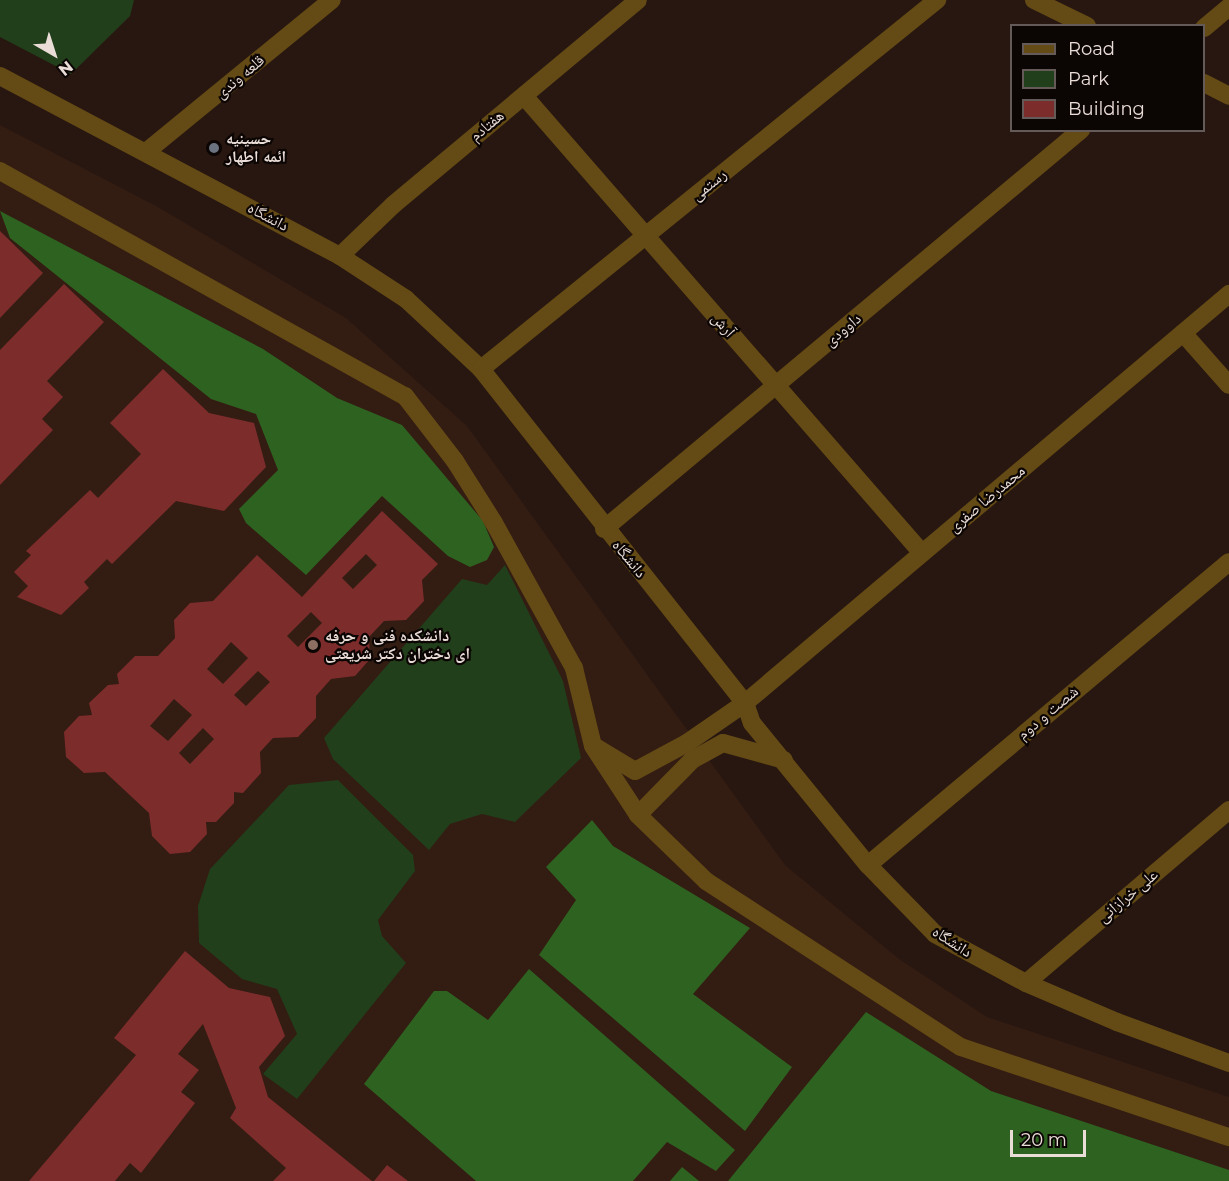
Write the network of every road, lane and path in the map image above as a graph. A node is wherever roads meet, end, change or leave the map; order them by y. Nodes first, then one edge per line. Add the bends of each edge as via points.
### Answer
1 (332, 0) edge
2 (638, 0) edge
3 (937, 0) edge
4 (1034, 0) edge
5 (1229, 7) edge
6 (1083, 24) edge
7 (1205, 26) edge
8 (0, 76) edge
9 (1205, 83) edge
10 (524, 96) junction
11 (1229, 96) edge
12 (1079, 132) edge
13 (146, 152) junction
14 (0, 171) edge
15 (646, 236) junction
16 (340, 256) junction
17 (1229, 294) edge
18 (1183, 333) junction
19 (481, 369) junction
20 (1229, 385) edge
21 (776, 386) junction
22 (604, 529) junction
23 (922, 553) junction
24 (1229, 562) edge
25 (745, 703) junction
26 (593, 746) junction
27 (784, 760) junction
28 (1229, 810) edge
29 (638, 815) junction
30 (868, 865) junction
31 (1026, 983) junction
32 (1228, 1061) edge
33 (1229, 1137) edge

1 - 13 street, قلعه وندی
2 - 10 street, هفتادم
3 - 15 street, رستمی
4 - 6 street
5 - 7 street
8 - 13 street, دانشگاه
9 - 11 street
10 - 15 street, آرش
10 - 16 street, هفتادم via 393,205
12 - 21 street, داوودی
13 - 16 street, دانشگاه
14 - 26 street via 405,396 494,523 574,668
15 - 19 street, رستمی
15 - 21 street, آرش
16 - 19 street, دانشگاه via 405,299
17 - 18 street, محمدرضا صفری
18 - 20 street
18 - 23 street, محمدرضا صفری
19 - 22 street, دانشگاه
21 - 22 street, داوودی
21 - 23 street, آرش
22 - 25 street, دانشگاه
23 - 25 street, محمدرضا صفری
24 - 30 street, شصت و دوم
25 - 26 street, محمدرضا صفری via 687,743 635,771
25 - 27 street, دانشگاه via 752,723
26 - 29 street
27 - 29 street via 723,742 692,760
27 - 30 street, دانشگاه
28 - 31 street, علی خرازانی
29 - 33 street via 706,881 961,1047
30 - 31 street, دانشگاه via 935,934
31 - 32 street, دانشگاه via 1117,1022

